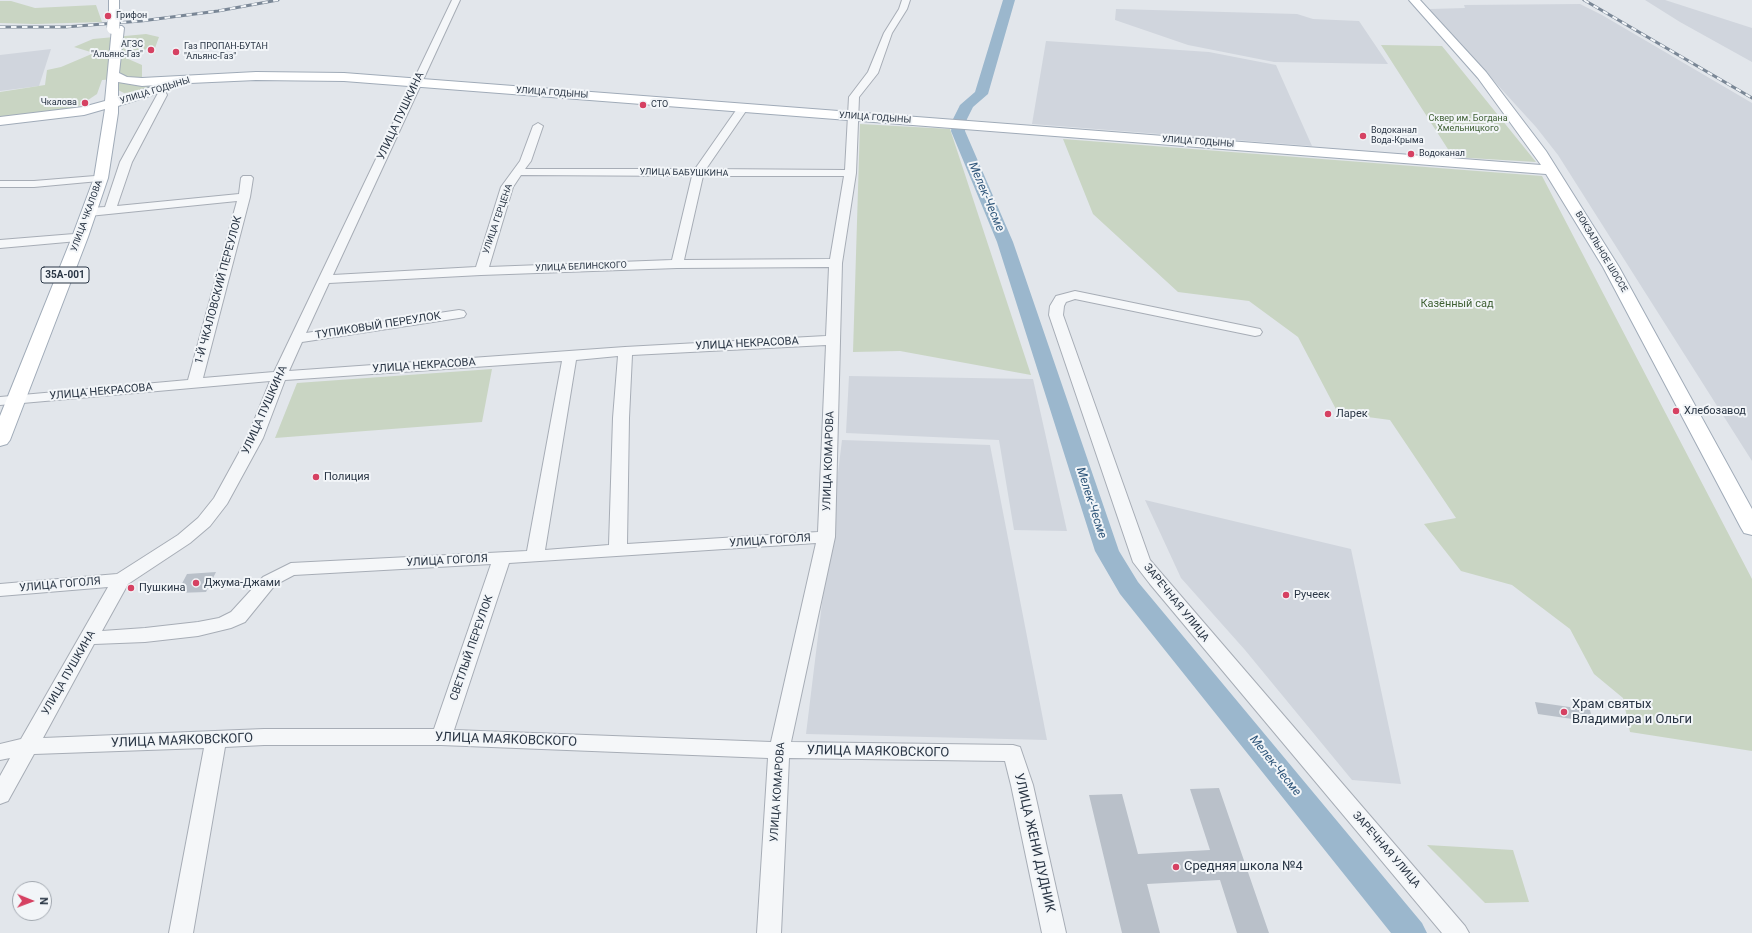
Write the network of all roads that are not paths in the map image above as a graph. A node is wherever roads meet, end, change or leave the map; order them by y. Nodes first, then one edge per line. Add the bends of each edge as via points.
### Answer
1 (114, 0) edge
2 (118, 0) edge
3 (456, 0) edge
4 (906, 0) edge
5 (1414, 0) edge
6 (116, 16) junction
7 (111, 75) junction
8 (199, 78) junction
9 (417, 82) junction
10 (162, 95) dead end
11 (109, 105) junction
12 (743, 108) junction
13 (854, 116) junction
14 (0, 121) edge
15 (538, 126) dead end
16 (1551, 170) junction
17 (517, 172) junction
18 (698, 173) junction
19 (850, 173) junction
20 (246, 178) dead end
21 (98, 179) junction
22 (0, 184) edge
23 (244, 196) junction
24 (110, 209) junction
25 (86, 212) junction
26 (77, 237) junction
27 (0, 244) edge
28 (836, 262) junction
29 (677, 264) junction
30 (480, 270) junction
31 (326, 279) junction
32 (459, 314) dead end
33 (1255, 332) dead end
34 (298, 338) junction
35 (832, 340) junction
36 (626, 351) junction
37 (570, 356) junction
38 (280, 376) junction
39 (194, 384) junction
40 (8, 400) edge
41 (0, 421) edge
42 (0, 440) edge
43 (1752, 528) edge
44 (826, 537) junction
45 (618, 550) junction
46 (535, 556) junction
47 (502, 558) junction
48 (121, 580) junction
49 (0, 590) edge
50 (89, 638) junction
51 (441, 737) junction
52 (216, 740) junction
53 (27, 746) junction
54 (779, 750) junction
55 (0, 752) edge
56 (1013, 753) joint
57 (0, 795) edge
58 (181, 933) edge
59 (769, 933) edge
60 (1054, 933) edge
61 (1457, 933) edge

1 - 6 main road, 35А-001
2 - 6 main road, 35А-001
3 - 9 street, УЛИЦА ПУШКИНА
4 - 13 street, УЛИЦА КОМАРОВА via 888,33 873,73 854,97
5 - 16 main road, ВОКЗАЛЬНОЕ ШОССЕ via 1482,75
6 - 7 main road, 35А-001, bridge
7 - 8 main road, УЛИЦА ГОДЫНЫ via 142,82
7 - 11 main road, УЛИЦА ЧКАЛОВА / 35А-001
8 - 9 main road, УЛИЦА ГОДЫНЫ via 301,76
8 - 11 main road, УЛИЦА ГОДЫНЫ
9 - 12 main road, УЛИЦА ГОДЫНЫ
9 - 31 street, УЛИЦА ПУШКИНА
10 - 24 street via 126,162
11 - 14 main road, УЛИЦА ГОДЫНЫ via 65,114
11 - 21 main road, УЛИЦА ЧКАЛОВА / 35А-001 via 112,113
12 - 13 main road, УЛИЦА ГОДЫНЫ
12 - 18 street
13 - 16 main road, УЛИЦА ГОДЫНЫ
13 - 19 street, УЛИЦА КОМАРОВА
15 - 17 street, УЛИЦА ГЕРЦЕНА via 525,161
16 - 43 main road, ВОКЗАЛЬНОЕ ШОССЕ via 1611,267
17 - 18 street, УЛИЦА БАБУШКИНА
17 - 30 street, УЛИЦА ГЕРЦЕНА via 508,187
18 - 19 street, УЛИЦА БАБУШКИНА
18 - 29 street
19 - 28 street, УЛИЦА КОМАРОВА
20 - 23 street, 1-Й ЧКАЛОВСКИЙ ПЕРЕУЛОК
21 - 22 street
21 - 25 main road, УЛИЦА ЧКАЛОВА / 35А-001
23 - 24 street
23 - 39 street, 1-Й ЧКАЛОВСКИЙ ПЕРЕУЛОК
24 - 25 street
25 - 26 main road, УЛИЦА ЧКАЛОВА / 35А-001
26 - 27 street
26 - 40 main road, УЛИЦА ЧКАЛОВА / 35А-001
28 - 29 street, УЛИЦА БЕЛИНСКОГО
28 - 35 street, УЛИЦА КОМАРОВА
29 - 30 street, УЛИЦА БЕЛИНСКОГО
30 - 31 street, УЛИЦА БЕЛИНСКОГО
31 - 34 street, УЛИЦА ПУШКИНА
32 - 34 street, ТУПИКОВЫЙ ПЕРЕУЛОК
33 - 61 street, ЗАРЕЧНАЯ УЛИЦА via 1075,295 1061,298 1056,315 1142,562
34 - 38 street, УЛИЦА ПУШКИНА
35 - 36 street, УЛИЦА НЕКРАСОВА
35 - 44 street, УЛИЦА КОМАРОВА
36 - 37 street, УЛИЦА НЕКРАСОВА
36 - 45 street via 621,418
37 - 38 street, УЛИЦА НЕКРАСОВА
37 - 46 street
38 - 39 street, УЛИЦА НЕКРАСОВА
38 - 48 street, УЛИЦА ПУШКИНА via 255,438 221,500 204,522 184,539
39 - 40 street, УЛИЦА НЕКРАСОВА
40 - 41 main road, УЛИЦА ЧКАЛОВА / 35А-001
40 - 42 main road, УЛИЦА ЧКАЛОВА / 35А-001
44 - 45 street, УЛИЦА ГОГОЛЯ
44 - 54 street, УЛИЦА КОМАРОВА via 800,665
45 - 46 street, УЛИЦА ГОГОЛЯ
46 - 47 street, УЛИЦА ГОГОЛЯ
47 - 50 street, УЛИЦА ГОГОЛЯ via 290,569 269,581 238,618 224,623 198,630
47 - 51 street, СВЕТЛЫЙ ПЕРЕУЛОК
48 - 49 street, УЛИЦА ГОГОЛЯ
48 - 50 street, УЛИЦА ПУШКИНА
50 - 53 street, УЛИЦА ПУШКИНА
51 - 52 street, УЛИЦА МАЯКОВСКОГО via 264,737
51 - 54 street, УЛИЦА МАЯКОВСКОГО
52 - 53 street, УЛИЦА МАЯКОВСКОГО
52 - 58 street
53 - 55 street, УЛИЦА МАЯКОВСКОГО
53 - 57 street, УЛИЦА ПУШКИНА
54 - 56 street, УЛИЦА МАЯКОВСКОГО
54 - 59 street, УЛИЦА КОМАРОВА
56 - 60 street, УЛИЦА ЖЕНИ ДУДНИК

